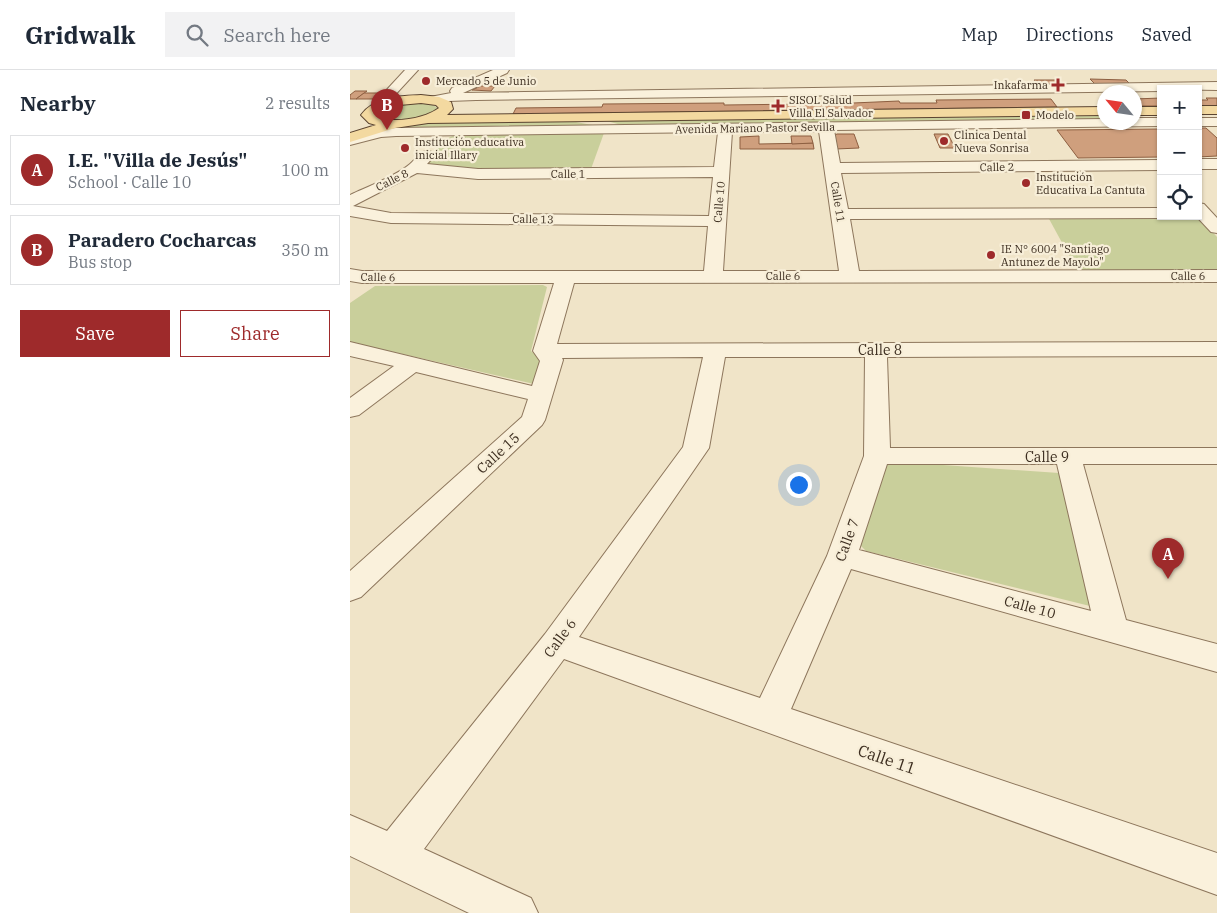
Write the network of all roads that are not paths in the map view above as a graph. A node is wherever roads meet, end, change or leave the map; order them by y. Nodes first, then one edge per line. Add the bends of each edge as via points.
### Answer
1 (412, 70) edge
2 (486, 70) edge
3 (503, 70) edge
4 (1158, 74) dead end
5 (814, 77) dead end
6 (1171, 85) edge
7 (1078, 86) junction
8 (1202, 86) edge
9 (1217, 86) edge
10 (1157, 87) edge
11 (817, 91) junction
12 (1097, 92) edge
13 (1202, 93) edge
14 (1217, 93) edge
15 (1142, 94) edge
16 (1157, 94) edge
17 (432, 100) junction
18 (393, 102) junction
19 (1097, 106) edge
20 (1202, 110) edge
21 (1217, 110) edge
22 (1097, 111) edge
23 (1142, 111) edge
24 (1157, 111) edge
25 (372, 113) junction
26 (573, 117) junction
27 (429, 119) junction
28 (1202, 119) edge
29 (1157, 122) edge
30 (1202, 122) edge
31 (1217, 122) edge
32 (395, 124) junction
33 (350, 127) edge
34 (826, 127) junction
35 (725, 128) junction
36 (623, 129) junction
37 (450, 131) junction
38 (350, 139) edge
39 (1202, 164) edge
40 (1217, 164) edge
41 (1157, 166) edge
42 (415, 168) junction
43 (832, 168) junction
44 (722, 172) junction
45 (607, 174) junction
46 (350, 202) edge
47 (350, 210) edge
48 (1157, 213) edge
49 (1202, 213) edge
50 (840, 214) junction
51 (717, 221) junction
52 (1217, 228) edge
53 (350, 275) edge
54 (713, 276) junction
55 (850, 276) junction
56 (1217, 276) edge
57 (566, 277) junction
58 (350, 349) edge
59 (1217, 349) edge
60 (876, 350) junction
61 (544, 351) junction
62 (715, 351) junction
63 (412, 364) junction
64 (541, 395) junction
65 (350, 410) edge
66 (877, 456) junction
67 (1217, 456) edge
68 (1068, 457) junction
69 (842, 556) junction
70 (350, 589) edge
71 (1112, 630) junction
72 (556, 643) junction
73 (1217, 658) edge
74 (768, 718) junction
75 (350, 835) edge
76 (394, 855) junction
77 (1217, 874) edge
78 (516, 913) edge

1 - 18 street via 387,96
2 - 17 street
3 - 17 street
4 - 6 street
5 - 11 street
7 - 10 street
7 - 11 street via 916,84
7 - 12 main road
7 - 17 main road
7 - 19 street
8 - 9 street
11 - 17 street via 736,85
13 - 14 main road
15 - 16 main road
17 - 18 main road
17 - 27 main road via 446,105 446,109
18 - 25 main road
18 - 25 main road via 359,105
20 - 21 main road
22 - 26 main road, Avenida Mariano Pastor Sevilla
23 - 24 main road
25 - 32 main road via 375,121
25 - 33 main road
26 - 27 main road, Avenida Mariano Pastor Sevilla
26 - 36 main road
27 - 32 main road, Avenida Mariano Pastor Sevilla
28 - 31 main road
29 - 34 street, Avenida Mariano Pastor Sevilla
30 - 31 street
32 - 38 main road
34 - 35 street, Avenida Mariano Pastor Sevilla
34 - 43 street, Calle 11
35 - 36 street, Avenida Mariano Pastor Sevilla
35 - 44 street, Calle 10
36 - 37 street, Avenida Mariano Pastor Sevilla
36 - 45 street
37 - 38 street, Avenida Mariano Pastor Sevilla via 380,133
37 - 42 street, Calle 8
39 - 40 street
41 - 43 street, Calle 2
42 - 45 street, Calle 1 via 459,173
42 - 46 street, Calle 8
43 - 50 street, Calle 11
44 - 45 street, Calle 1
44 - 51 street, Calle 10
47 - 51 street, Calle 13 via 391,218
48 - 50 street
49 - 52 street
50 - 55 street, Calle 11
51 - 54 street, Calle 10
53 - 57 street, Calle 6
54 - 55 street, Calle 6
54 - 57 street, Calle 6
55 - 56 street, Calle 6
57 - 61 street, Calle 15
58 - 63 street
59 - 60 street, Calle 8
60 - 62 street, Calle 8
60 - 66 street, Calle 7
61 - 62 street, Calle 8
61 - 64 street, Calle 15 via 552,360
62 - 72 street, Calle 6 via 696,448
63 - 64 street
63 - 65 street
64 - 70 street, Calle 15 via 533,420
66 - 68 street, Calle 9
66 - 69 street, Calle 7
67 - 68 street, Calle 9
68 - 71 street
69 - 71 street, Calle 10
69 - 74 street, Calle 7
71 - 73 street, Calle 10
72 - 74 street, Calle 11
72 - 76 street, Calle 6
74 - 77 street, Calle 11
75 - 76 street
76 - 78 street

